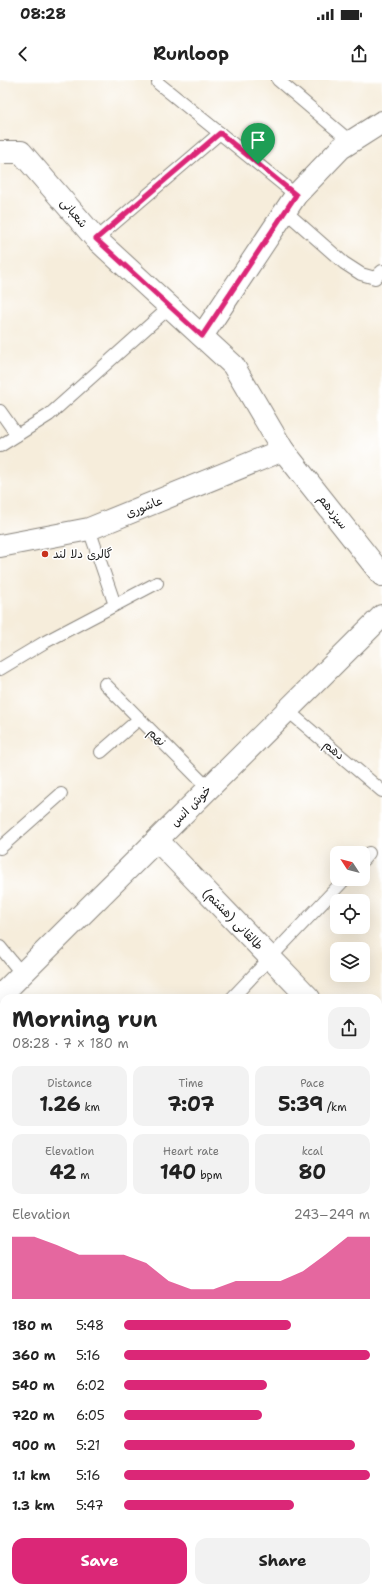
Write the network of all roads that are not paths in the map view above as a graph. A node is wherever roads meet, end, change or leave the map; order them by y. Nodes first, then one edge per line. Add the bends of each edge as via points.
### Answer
1 (278, 80) edge
2 (158, 83) dead end
3 (382, 122) edge
4 (220, 133) junction
5 (351, 142) junction
6 (0, 152) edge
7 (291, 203) junction
8 (96, 239) junction
9 (382, 271) edge
10 (170, 307) junction
11 (202, 336) junction
12 (0, 411) edge
13 (17, 435) junction
14 (0, 446) edge
15 (283, 450) junction
16 (89, 529) junction
17 (0, 546) edge
18 (382, 575) edge
19 (157, 583) dead end
20 (115, 605) junction
21 (382, 616) edge
22 (0, 669) edge
23 (105, 684) dead end
24 (287, 710) junction
25 (139, 719) junction
26 (101, 752) dead end
27 (208, 789) junction
28 (382, 790) edge
29 (61, 794) dead end
30 (157, 840) junction
31 (0, 848) edge
32 (338, 886) edge
33 (0, 947) edge
34 (271, 958) junction
35 (22, 974) junction
36 (2, 994) edge
37 (236, 994) edge
38 (305, 994) edge

1 - 5 lane
2 - 4 lane
3 - 5 street
4 - 7 lane
4 - 8 lane
5 - 7 street via 340,148
6 - 8 street, شعبانی via 21,152
7 - 9 lane via 344,263 361,274 375,278
7 - 11 street
8 - 10 street, شعبانی
10 - 11 street, شعبانی
10 - 13 lane via 49,415
11 - 15 street, شعبانی via 233,365
12 - 13 lane
13 - 14 lane
15 - 16 street, عاشوری
15 - 18 street, سیزدهم
16 - 17 street, عاشوری
16 - 20 lane
19 - 20 lane
20 - 22 lane
21 - 24 street, خوش انس
23 - 25 lane, نهم
24 - 27 street, خوش انس
24 - 28 lane, دهم
25 - 26 lane
25 - 27 lane, نهم
27 - 30 street, خوش انس
29 - 31 lane
30 - 34 street, طالقانی (هشتم)
30 - 35 street, خوش انس
32 - 34 lane
33 - 35 lane
34 - 37 lane
34 - 38 street, طالقانی (هشتم)
35 - 36 street, خوش انس

